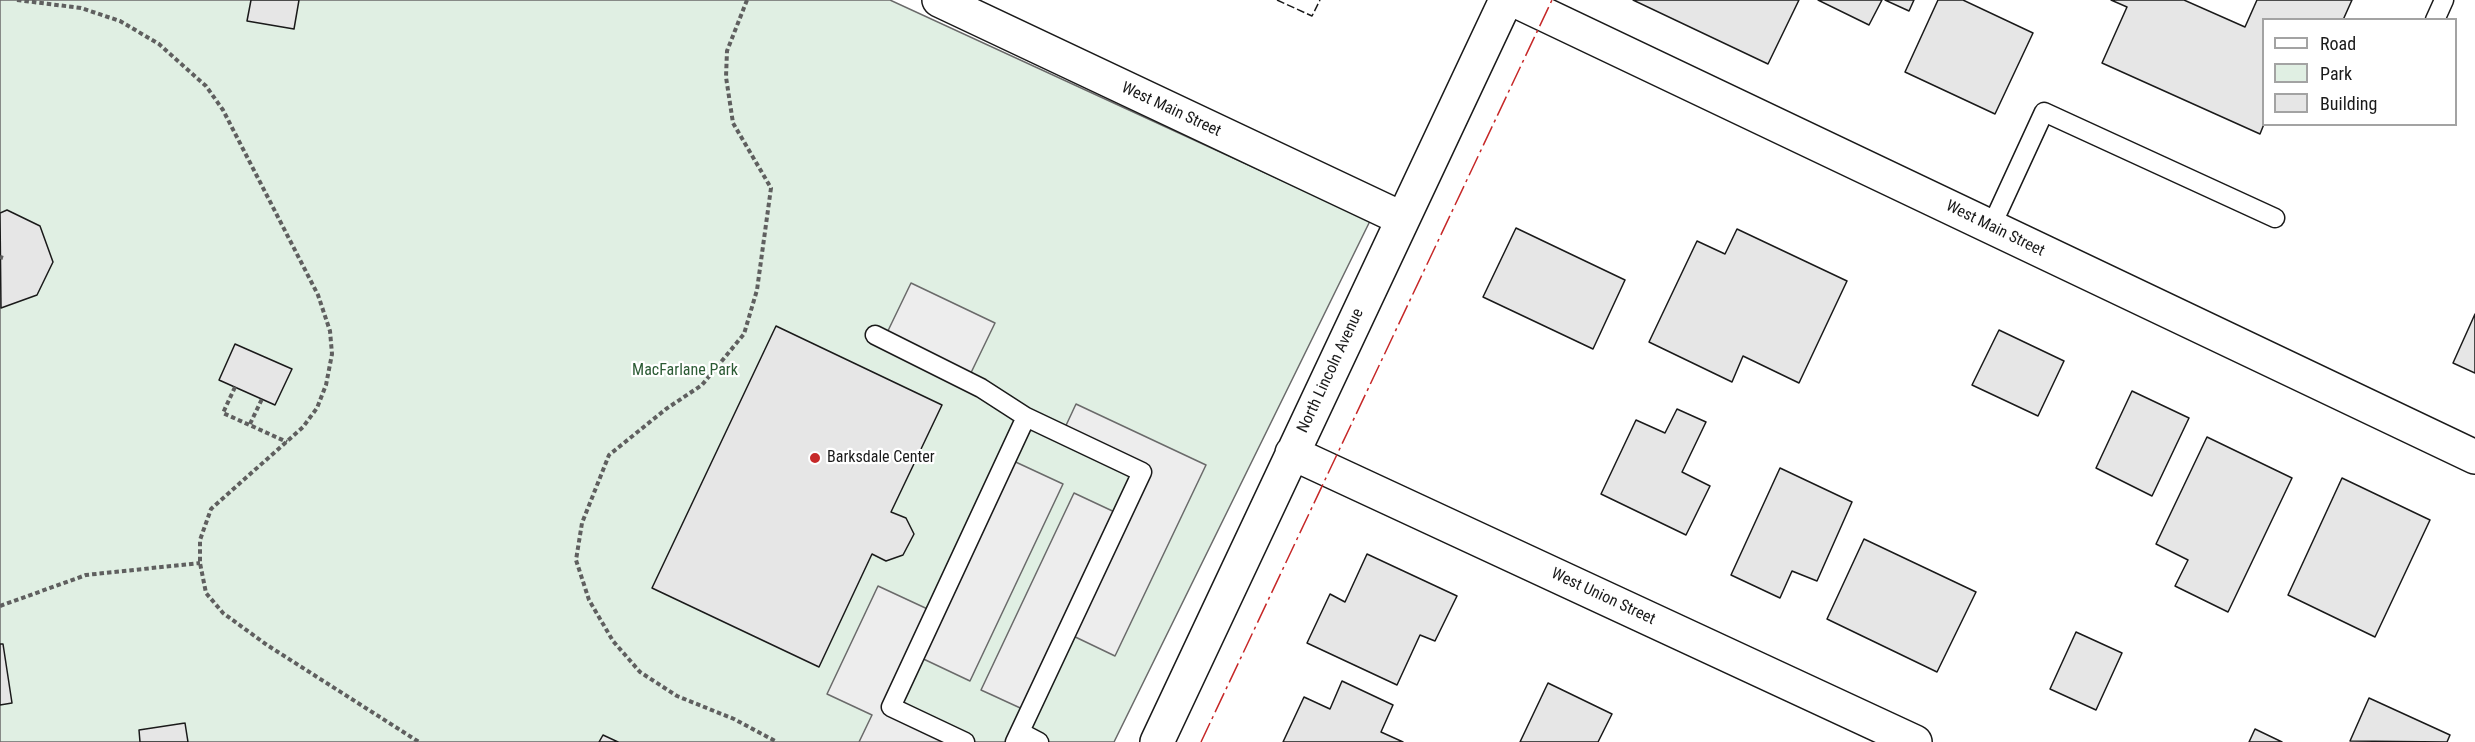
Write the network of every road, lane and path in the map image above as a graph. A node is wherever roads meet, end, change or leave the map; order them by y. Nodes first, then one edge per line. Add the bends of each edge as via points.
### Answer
1 (17, 0) edge
2 (747, 0) edge
3 (939, 0) edge
4 (1506, 0) edge
5 (1514, 0) edge
6 (2444, 0) edge
7 (2435, 18) edge
8 (2275, 218) dead end
9 (1403, 219) junction
10 (1991, 227) junction
11 (874, 334) dead end
12 (235, 387) dead end
13 (262, 399) dead end
14 (1026, 417) junction
15 (250, 424) junction
16 (287, 442) junction
17 (1292, 453) junction
18 (2475, 457) edge
19 (200, 563) junction
20 (0, 606) edge
21 (1017, 737) edge
22 (419, 742) edge
23 (777, 742) edge
24 (965, 742) edge
25 (1039, 742) edge
26 (1156, 742) edge
27 (1915, 742) edge

1 - 16 path via 81,8 120,21 159,44 206,86 223,110 318,295 330,331 332,354 326,385 317,408
2 - 23 path via 727,51 726,77 733,123 771,188 751,312 744,334 702,385 609,455 582,523 576,560 589,600 613,641 640,672 677,696
3 - 9 street, West Main Street
4 - 9 street, North Lincoln Avenue
5 - 10 street, West Main Street
6 - 7 lane
8 - 10 lane via 2044,112
9 - 17 street, North Lincoln Avenue
10 - 18 street, West Main Street
11 - 14 lane via 981,388
12 - 15 path via 223,413
13 - 15 path
14 - 21 lane via 1142,472
14 - 24 lane via 891,707
15 - 16 path
16 - 19 path via 211,509 200,540
17 - 26 street, North Lincoln Avenue
17 - 27 street, West Union Street
19 - 20 path via 86,575
19 - 22 path via 206,593 223,613
21 - 25 lane

